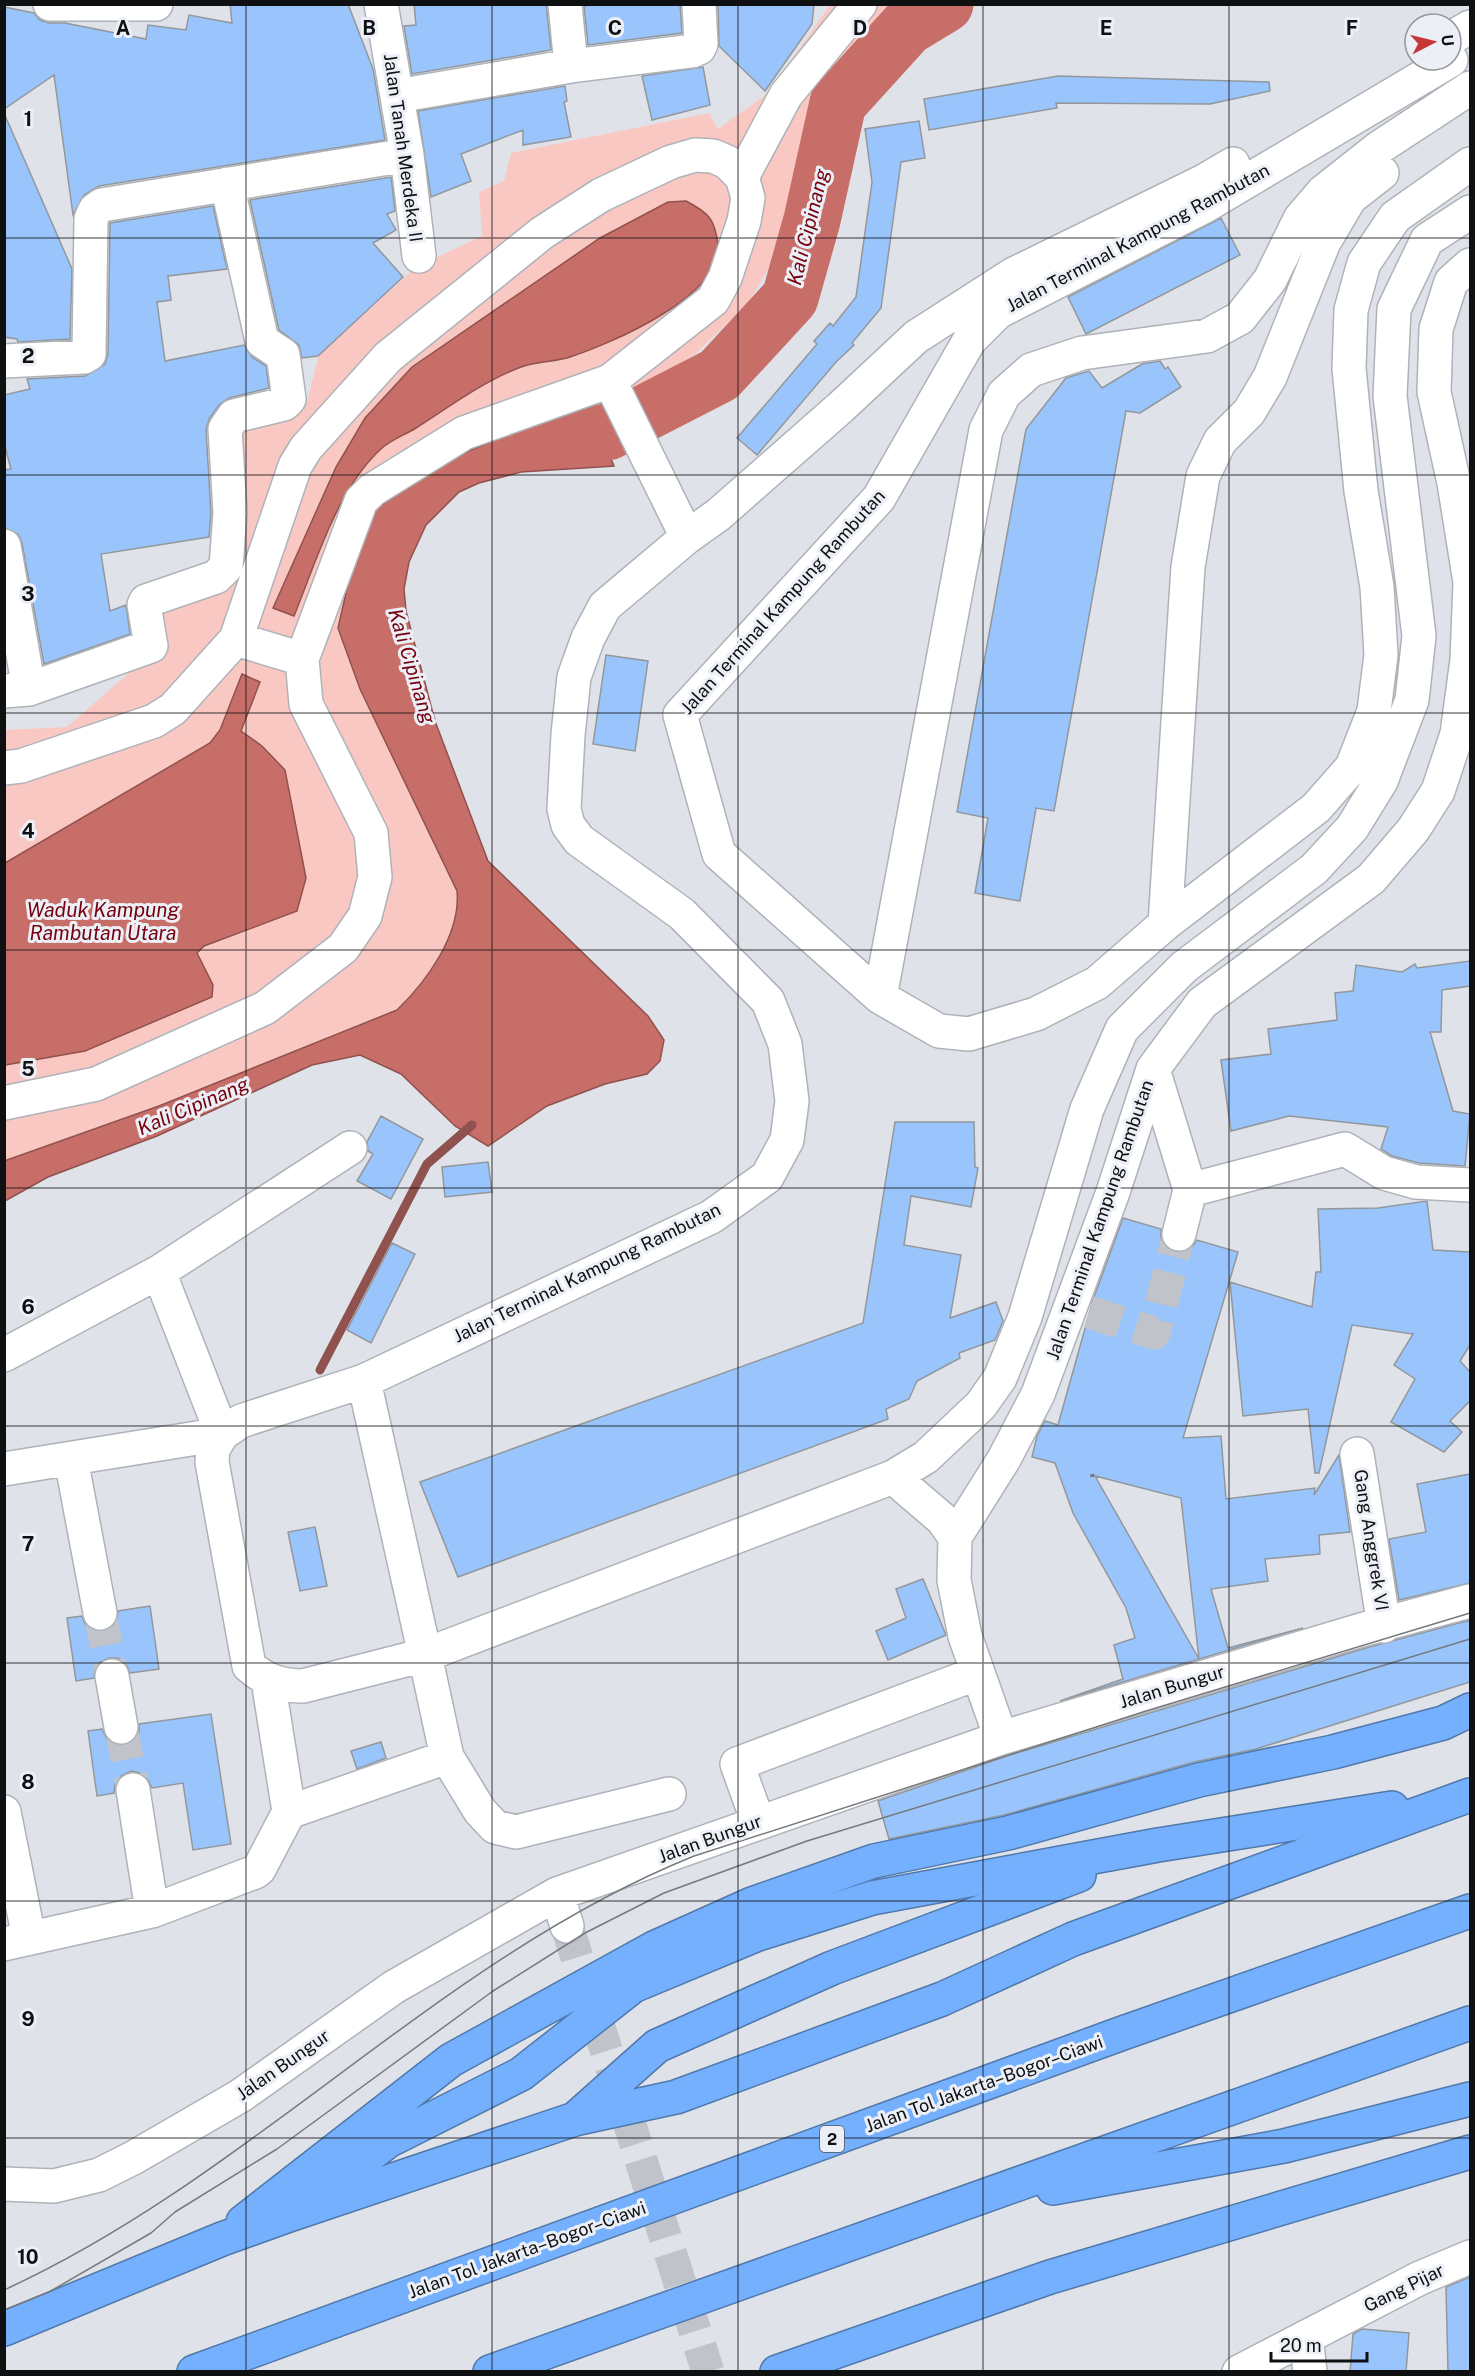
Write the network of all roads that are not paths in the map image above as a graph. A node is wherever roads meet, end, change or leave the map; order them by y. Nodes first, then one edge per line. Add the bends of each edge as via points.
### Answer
1 (50, 4) edge
2 (156, 4) edge
3 (381, 4) edge
4 (565, 4) edge
5 (699, 4) edge
6 (860, 4) edge
7 (571, 66) junction
8 (1403, 66) edge
9 (1431, 72) edge
10 (1470, 88) edge
11 (397, 96) junction
12 (1470, 113) edge
13 (407, 155) junction
14 (1470, 164) edge
15 (742, 177) junction
16 (227, 184) junction
17 (1470, 212) edge
18 (419, 256) dead end
19 (1470, 265) edge
20 (1014, 274) junction
21 (998, 312) junction
22 (4, 361) edge
23 (614, 389) junction
24 (687, 537) junction
25 (4, 546) edge
26 (1470, 582) edge
27 (244, 642) junction
28 (296, 656) junction
29 (17, 690) edge
30 (1464, 734) edge
31 (4, 768) edge
32 (1165, 924) junction
33 (1184, 967) junction
34 (880, 997) junction
35 (1202, 1004) junction
36 (1153, 1070) junction
37 (4, 1103) edge
38 (350, 1148) dead end
39 (1470, 1185) edge
40 (1190, 1190) junction
41 (1179, 1234) tunnel mouth
42 (159, 1272) junction
43 (4, 1355) edge
44 (364, 1380) junction
45 (222, 1434) junction
46 (1357, 1454) dead end
47 (70, 1460) junction
48 (4, 1469) edge
49 (892, 1477) junction
50 (954, 1537) junction
51 (1470, 1601) edge
52 (100, 1613) tunnel mouth
53 (1384, 1626) junction
54 (425, 1655) junction
55 (978, 1672) junction
56 (111, 1676) tunnel mouth
57 (268, 1680) junction
58 (1470, 1710) edge
59 (121, 1727) tunnel mouth
60 (1001, 1738) junction
61 (447, 1757) junction
62 (133, 1790) tunnel mouth
63 (669, 1794) dead end
64 (1470, 1795) edge
65 (4, 1812) edge
66 (289, 1812) junction
67 (758, 1822) junction
68 (1158, 1845) junction
69 (557, 1894) junction
70 (152, 1911) junction
71 (1470, 1911) edge
72 (567, 1926) tunnel mouth
73 (17, 1941) edge
74 (1470, 2023) edge
75 (1470, 2099) edge
76 (575, 2119) junction
77 (1470, 2152) edge
78 (4, 2184) edge
79 (958, 2205) junction
80 (289, 2215) junction
81 (222, 2239) junction
82 (1470, 2257) edge
83 (4, 2329) edge
84 (1306, 2337) junction
85 (194, 2372) edge
86 (490, 2372) edge
87 (777, 2372) edge
88 (1239, 2372) edge
89 (1310, 2372) edge

1 - 2 street
3 - 11 street, Jalan Tanah Merdeka II
4 - 7 street
5 - 7 street via 697,50
6 - 15 street via 786,95
7 - 11 street
8 - 20 street, Jalan Terminal Kampung Rambutan via 1204,181
9 - 21 street, Jalan Terminal Kampung Rambutan via 1205,206
10 - 34 street via 1380,147 1323,192 1300,219 1270,280 1240,318 1207,336 1082,353 1031,370 1004,394 986,430
11 - 13 street, Jalan Tanah Merdeka II
12 - 32 street via 1397,161 1350,198 1324,242 1270,377 1249,412 1220,441 1203,476 1188,567
13 - 16 street
13 - 18 street, Jalan Tanah Merdeka II
14 - 32 street, Jalan Terminal Kampung Rambutan via 1395,217 1364,263 1351,310 1349,368 1361,491 1377,587 1381,655 1374,711 1352,767 1316,808
15 - 23 street via 748,198 744,221 725,278 713,300
15 - 27 street via 727,162 695,155 601,195 542,233 388,357 306,448 295,466
16 - 22 street via 102,205 95,210 91,219 89,354
16 - 29 street via 262,341 283,355 289,399 284,404 234,416 225,429 230,512 226,567 216,577 146,601 151,646
17 - 33 street via 1427,240 1394,309 1390,396 1419,636 1412,700 1381,781 1352,828 1314,869
19 - 26 street, Jalan Terminal Kampung Rambutan via 1451,282 1436,329 1434,392
20 - 21 street
20 - 24 street, Jalan Terminal Kampung Rambutan via 916,337 718,515
21 - 34 street, Jalan Terminal Kampung Rambutan via 969,341 879,498 680,715 719,854
23 - 24 street
23 - 28 street via 464,433 372,490 361,501
24 - 44 street, Jalan Terminal Kampung Rambutan via 605,606 588,638 574,677 564,809 568,825 579,840 682,914 768,1000 785,1044 792,1101 787,1140 767,1177 711,1217
25 - 29 street
26 - 30 street, Jalan Terminal Kampung Rambutan
27 - 28 street
27 - 31 street via 173,710 154,721 21,766
28 - 37 street via 306,704 372,833 375,877 365,916 343,948 265,1008 96,1084
30 - 35 street, Jalan Terminal Kampung Rambutan via 1438,791 1413,830 1371,879
32 - 34 street, Jalan Terminal Kampung Rambutan via 1097,983 1036,1014 969,1034 939,1031
33 - 35 street
33 - 49 street via 1122,1029 1087,1109 1025,1317 1000,1378 981,1406 926,1457
35 - 36 street, Jalan Terminal Kampung Rambutan
36 - 40 street
36 - 50 street, Jalan Terminal Kampung Rambutan via 1080,1309 1004,1459
38 - 42 street
39 - 40 street via 1416,1182 1384,1173 1345,1149
40 - 41 street
42 - 43 street
42 - 45 street
44 - 45 street, Jalan Terminal Kampung Rambutan via 241,1421
44 - 54 street
45 - 47 street, Jalan Terminal Kampung Rambutan
45 - 57 street via 213,1449 212,1462 249,1666
46 - 53 street, Gang Anggrek VI
47 - 48 street, Jalan Terminal Kampung Rambutan
47 - 52 street
49 - 50 street via 942,1519
49 - 54 street
50 - 55 street via 957,1598 964,1636
51 - 53 street, Jalan Bungur
53 - 60 street, Jalan Bungur
54 - 57 street via 303,1686 285,1686
54 - 61 street
55 - 60 street
55 - 67 street via 737,1764
56 - 59 street
57 - 66 street
58 - 81 highway via 1443,1723 1333,1752 1199,1780 1008,1833 874,1861 752,1904 654,1948 451,2060
60 - 67 street, Jalan Bungur
61 - 63 street via 480,1811 495,1827 516,1832
61 - 66 street
62 - 70 street
64 - 68 highway
64 - 76 highway via 1073,1939 942,1999 676,2097
65 - 73 street
66 - 70 street via 259,1869
67 - 69 street, Jalan Bungur
68 - 76 highway via 832,1968 657,2046
68 - 80 highway via 873,1898 758,1934 633,1986 521,2074 388,2141
69 - 72 street
69 - 78 street, Jalan Bungur via 394,1987 240,2096 133,2158 99,2175 54,2186
70 - 73 street
71 - 85 highway, Jalan Tol Jakarta–Bogor–Ciawi / 2 via 1109,2038
74 - 79 highway
75 - 79 highway via 1284,2146
76 - 80 highway
77 - 87 highway via 1050,2277
79 - 86 highway
80 - 81 highway
81 - 83 highway
82 - 84 street, Gang Pijar via 1420,2278
84 - 88 street, Gang Pijar
84 - 89 street

